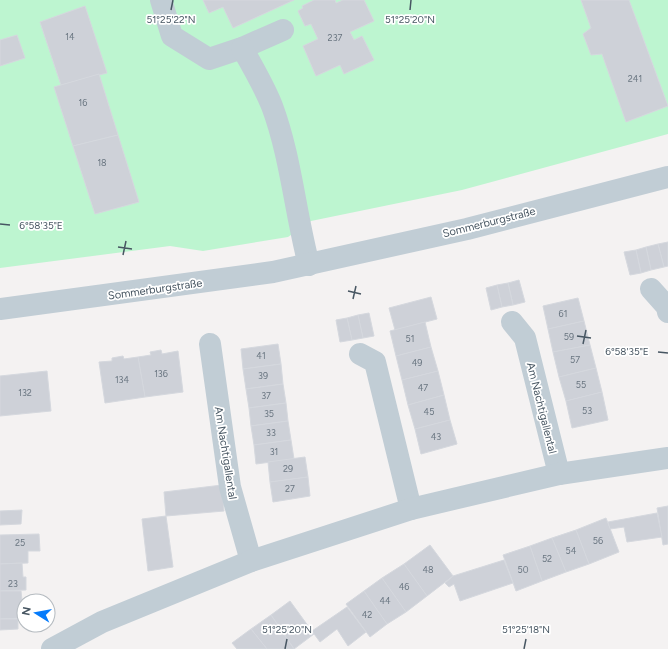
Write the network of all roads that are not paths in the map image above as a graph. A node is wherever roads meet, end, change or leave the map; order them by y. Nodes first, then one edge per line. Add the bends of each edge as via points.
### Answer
1 (161, 0) edge
2 (283, 30) dead end
3 (242, 48) junction
4 (668, 176) edge
5 (309, 265) junction
6 (651, 289) dead end
7 (0, 309) edge
8 (668, 312) edge
9 (512, 322) dead end
10 (210, 344) dead end
11 (360, 354) dead end
12 (668, 458) edge
13 (559, 474) junction
14 (411, 509) junction
15 (252, 561) junction
16 (52, 649) edge

1 - 3 street via 172,36 210,59
2 - 3 street
3 - 5 street via 272,106 290,168
4 - 5 street, Sommerburgstraße via 467,229
5 - 7 street, Sommerburgstraße via 224,280
6 - 8 street via 667,307
9 - 13 street, Am Nachtigallental via 525,338
10 - 15 street, Am Nachtigallental via 230,487
11 - 14 street via 375,362
12 - 13 street
13 - 14 street
14 - 15 street
15 - 16 street via 102,622

